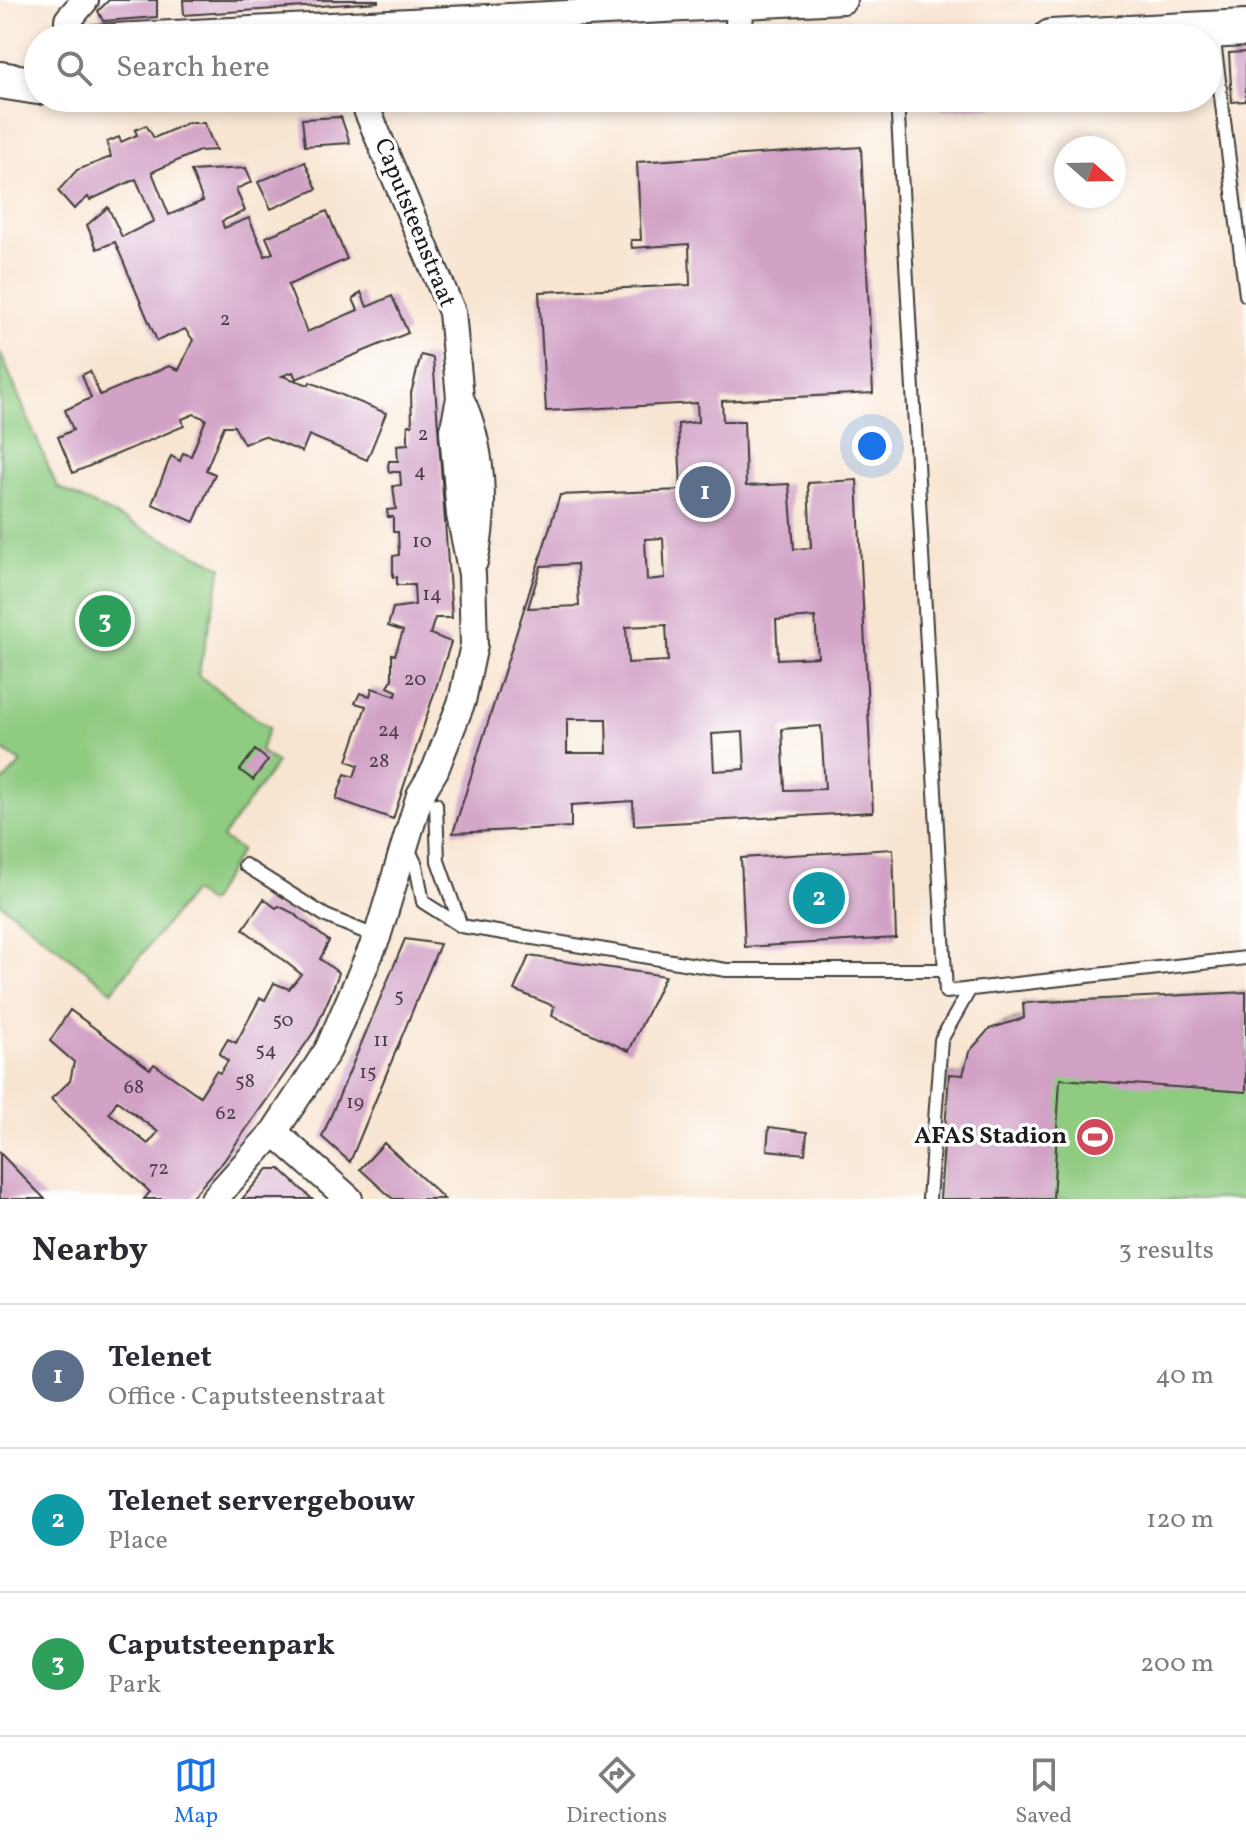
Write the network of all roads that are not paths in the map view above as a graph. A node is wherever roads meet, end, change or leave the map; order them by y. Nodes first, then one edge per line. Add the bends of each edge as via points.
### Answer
1 (85, 0) edge
2 (843, 0) edge
3 (740, 3) edge
4 (70, 24) edge
5 (353, 24) edge
6 (737, 24) edge
7 (1229, 29) edge
8 (0, 80) edge
9 (24, 84) edge
10 (368, 112) edge
11 (898, 112) edge
12 (1246, 288) edge
13 (1246, 295) edge
14 (435, 770) junction
15 (436, 804) junction
16 (411, 854) junction
17 (245, 865) dead end
18 (461, 926) junction
19 (377, 937) junction
20 (1246, 958) edge
21 (944, 970) junction
22 (970, 989) junction
23 (274, 1132) junction
24 (214, 1199) edge
25 (349, 1199) edge
26 (929, 1199) edge

1 - 4 street
2 - 3 street
3 - 5 street
3 - 6 street
7 - 12 lane
8 - 9 main road
10 - 14 street, Caputsteenstraat via 452,312 460,398 453,432 460,515 472,574 474,645 462,701
11 - 21 lane
12 - 13 lane
14 - 15 street, Caputsteenstraat
14 - 16 street, Caputsteenstraat via 420,795
15 - 16 street, Caputsteenstraat
15 - 18 lane via 438,861
16 - 18 lane via 423,902
16 - 19 street, Caputsteenstraat via 403,906
17 - 19 lane via 326,916
18 - 21 lane via 726,970
19 - 23 street, Caputsteenstraat via 328,1050
20 - 22 lane
21 - 22 lane via 946,992
22 - 26 lane via 941,1040
23 - 24 street, Caputsteenstraat
23 - 25 street

